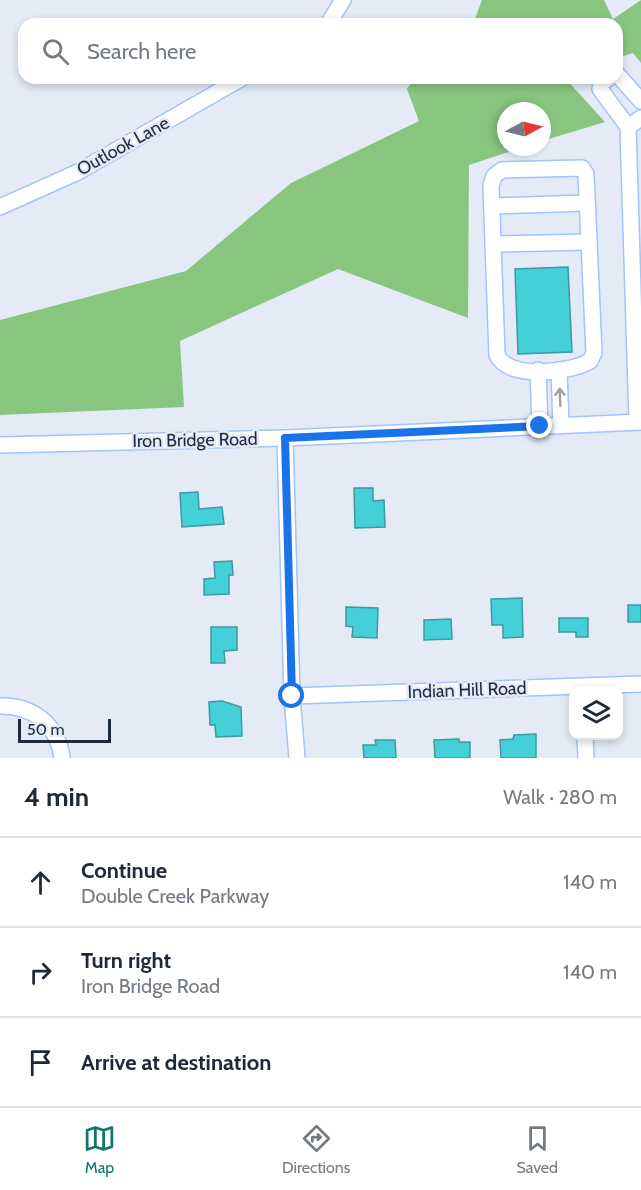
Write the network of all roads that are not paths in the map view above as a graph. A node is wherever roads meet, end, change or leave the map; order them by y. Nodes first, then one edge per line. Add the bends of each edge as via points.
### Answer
1 (343, 0) edge
2 (332, 18) edge
3 (623, 81) edge
4 (232, 84) edge
5 (601, 84) edge
6 (641, 101) edge
7 (641, 118) edge
8 (628, 127) junction
9 (587, 203) junction
10 (492, 206) junction
11 (0, 207) edge
12 (589, 242) junction
13 (493, 244) junction
14 (638, 369) edge
15 (538, 370) junction
16 (559, 370) junction
17 (639, 422) edge
18 (561, 425) junction
19 (540, 426) junction
20 (285, 438) junction
21 (0, 445) edge
22 (641, 684) edge
23 (612, 686) edge
24 (569, 688) edge
25 (292, 696) junction
26 (0, 706) edge
27 (585, 740) edge
28 (62, 758) edge
29 (297, 758) edge
30 (586, 758) edge

1 - 2 street
3 - 6 street
4 - 11 street, Outlook Lane via 78,172
5 - 8 street via 600,89
7 - 8 street
8 - 14 street
9 - 10 street
9 - 10 street via 586,174 582,168 502,170 494,176 491,186
9 - 12 street
10 - 13 street
12 - 13 street
12 - 16 street via 594,353 582,366
13 - 15 street via 497,355 508,368 519,372
14 - 17 street
15 - 16 street
15 - 19 street
18 -> 16 street
17 - 18 street, Iron Bridge Road
18 - 19 street, Iron Bridge Road
19 - 20 street, Iron Bridge Road
20 - 21 street, Iron Bridge Road
20 - 25 street
22 - 23 street, Indian Hill Road
24 - 25 street, Indian Hill Road
25 - 29 street
26 - 28 street via 21,708 44,720 58,738
27 - 30 street

